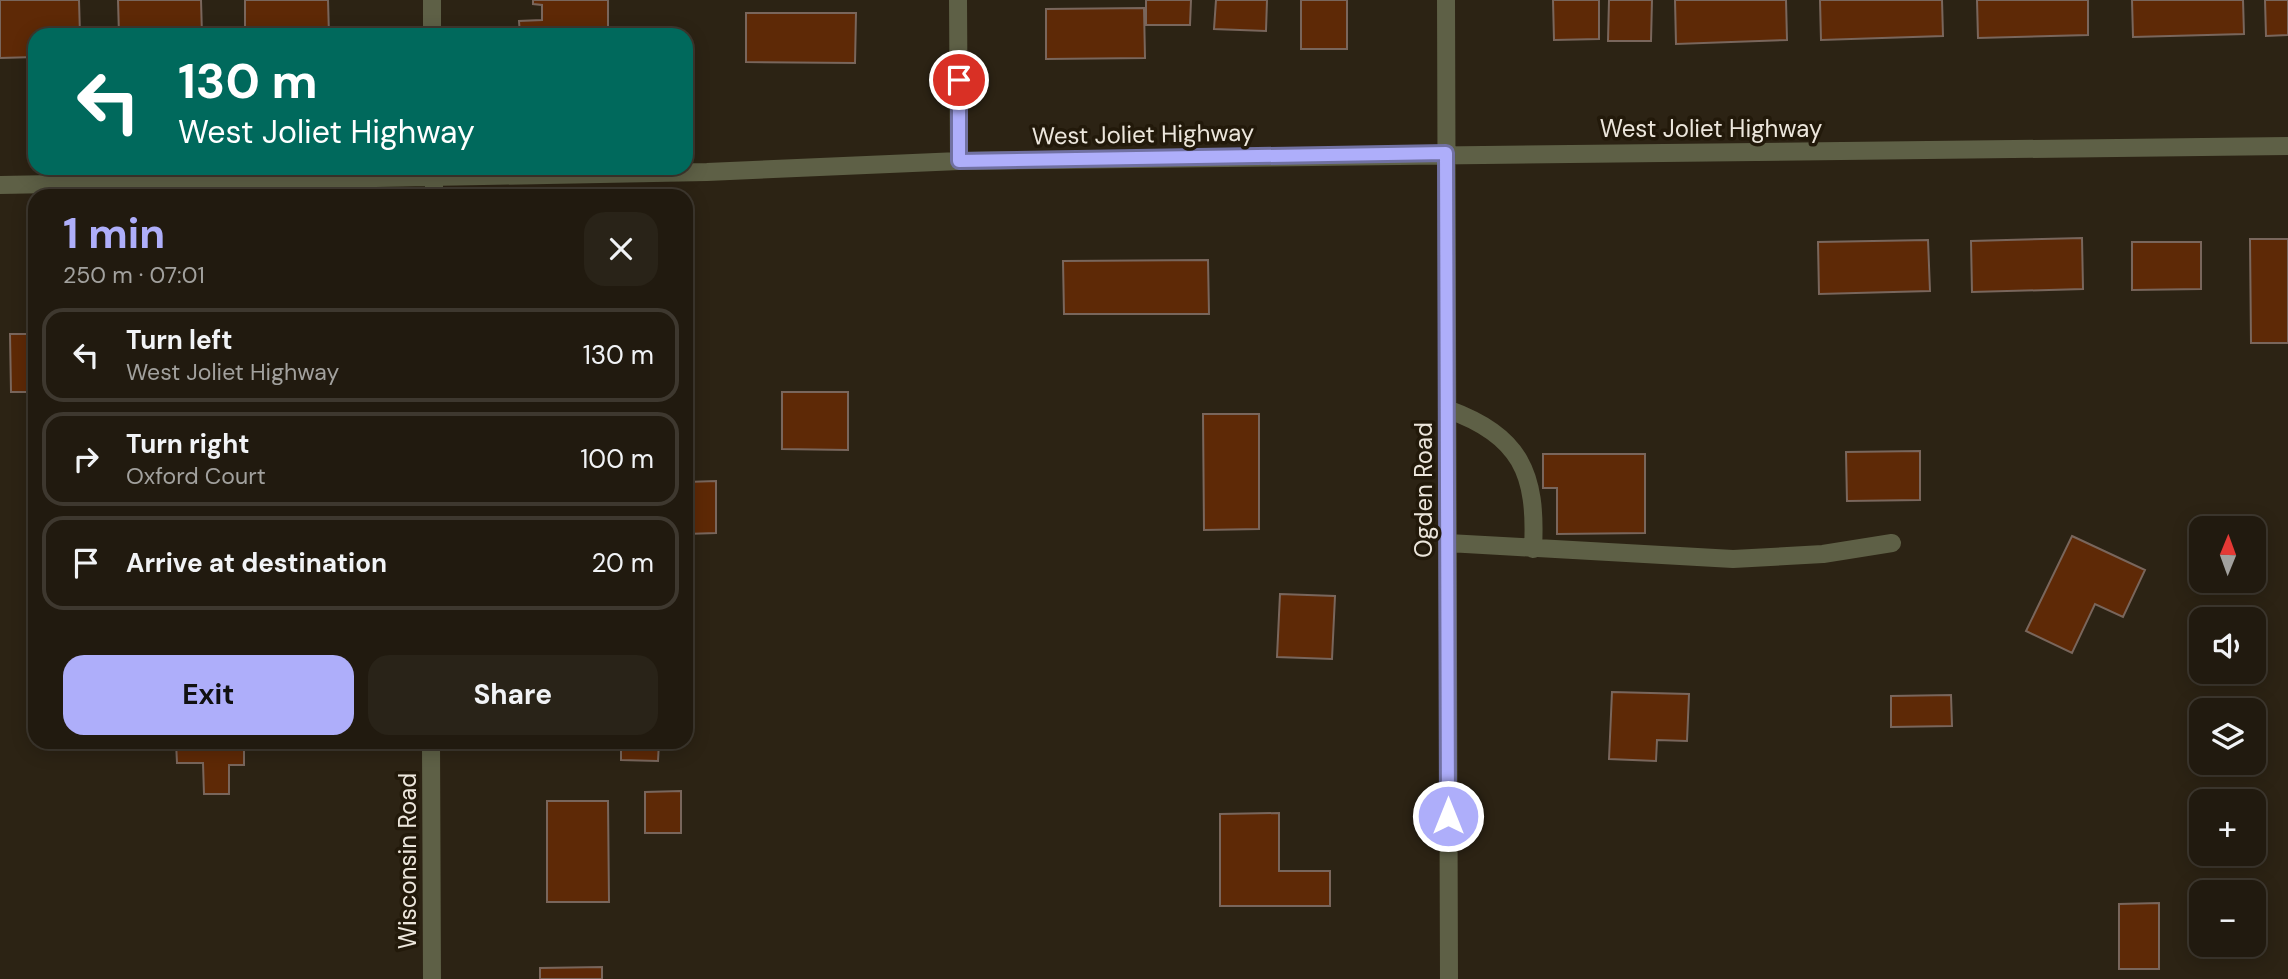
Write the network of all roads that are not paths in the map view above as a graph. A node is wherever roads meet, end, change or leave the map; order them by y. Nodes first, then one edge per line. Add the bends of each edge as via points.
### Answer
1 (432, 0) edge
2 (958, 0) edge
3 (1447, 0) edge
4 (432, 28) edge
5 (2288, 146) edge
6 (1446, 153) junction
7 (959, 161) junction
8 (693, 172) edge
9 (334, 175) edge
10 (0, 185) edge
11 (1447, 409) junction
12 (1448, 543) junction
13 (1892, 543) dead end
14 (1533, 549) junction
15 (431, 749) edge
16 (432, 979) edge
17 (1449, 979) edge

1 - 4 street
2 - 7 street
3 - 6 street, Ogden Road
5 - 6 street, West Joliet Highway
6 - 7 street, West Joliet Highway
6 - 11 street, Ogden Road
7 - 8 street, West Joliet Highway
9 - 10 street, West Joliet Highway
11 - 12 street, Ogden Road
11 - 14 street via 1478,420 1512,446 1535,512
12 - 14 street
12 - 17 street, Ogden Road
13 - 14 street via 1823,554 1733,559
15 - 16 street, Wisconsin Road

